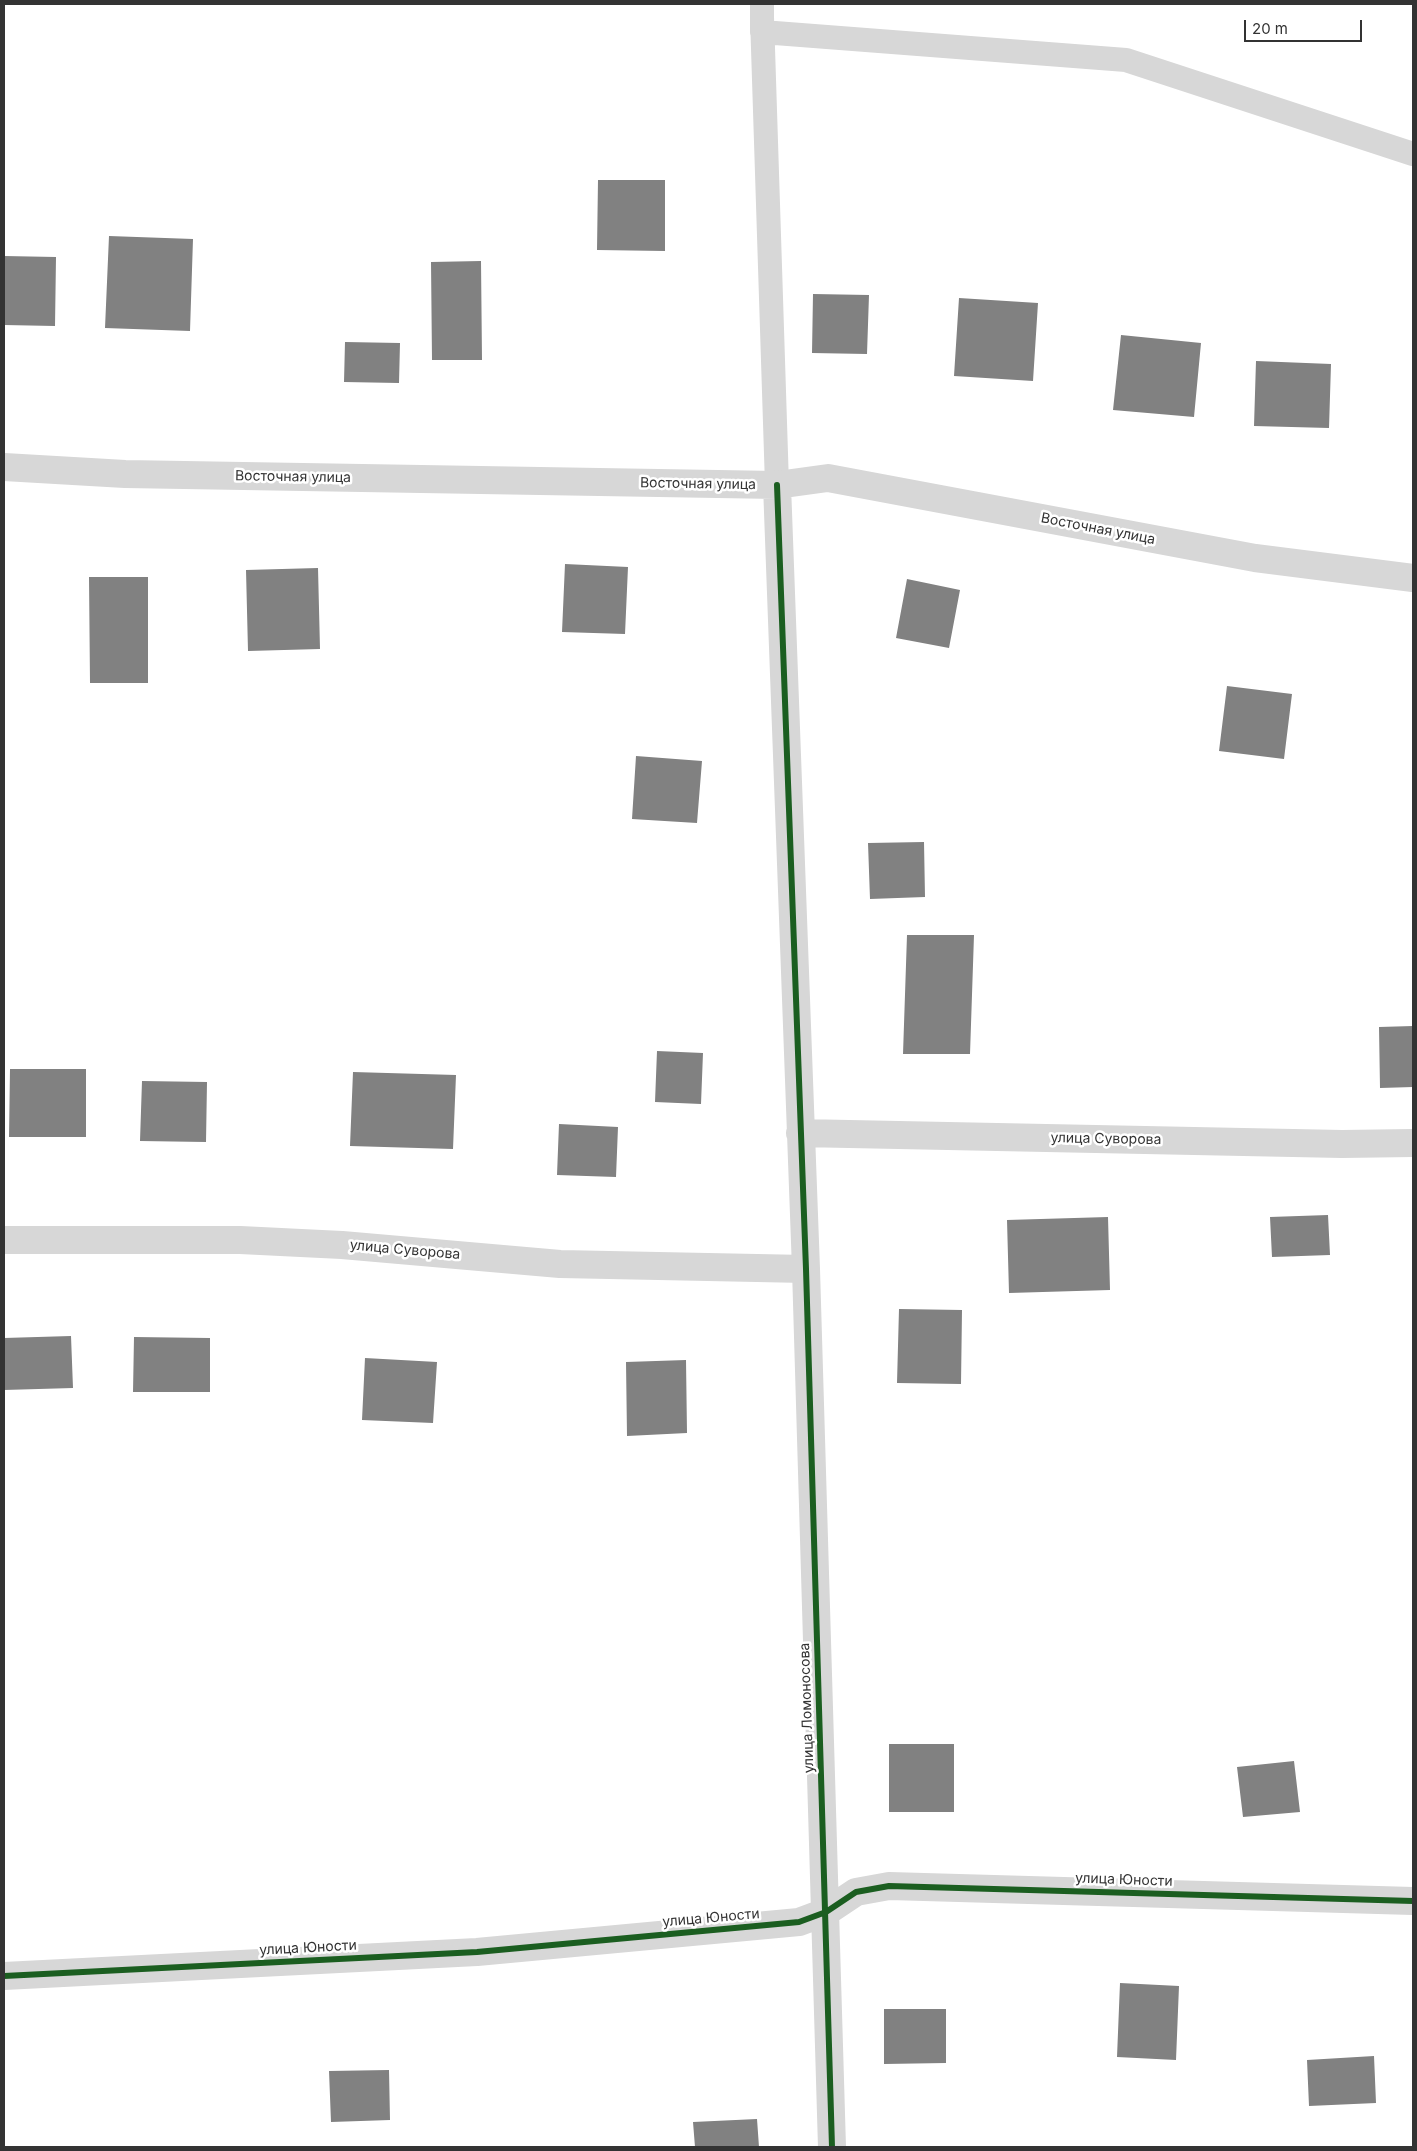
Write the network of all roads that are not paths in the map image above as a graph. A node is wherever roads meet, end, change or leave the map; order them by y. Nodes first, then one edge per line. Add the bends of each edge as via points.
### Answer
1 (762, 4) edge
2 (762, 32) junction
3 (1413, 154) edge
4 (4, 467) edge
5 (777, 485) junction
6 (1413, 578) edge
7 (800, 1133) junction
8 (1413, 1143) edge
9 (4, 1240) edge
10 (806, 1269) junction
11 (1413, 1901) edge
12 (826, 1912) junction
13 (4, 1976) edge
14 (832, 2147) edge

1 - 2 lane
2 - 3 lane via 1126,60
2 - 5 lane
4 - 5 street, Восточная улица via 125,474
5 - 6 street, Восточная улица via 828,478 1255,558
5 - 7 street, улица Ломоносова
7 - 8 street, улица Суворова
7 - 10 street, улица Ломоносова
9 - 10 street, улица Суворова via 240,1240 342,1245 560,1264
10 - 12 street, улица Ломоносова
11 - 12 street, улица Юности via 889,1886 856,1892
12 - 13 street, улица Юности via 799,1922 477,1952
12 - 14 street, улица Ломоносова

